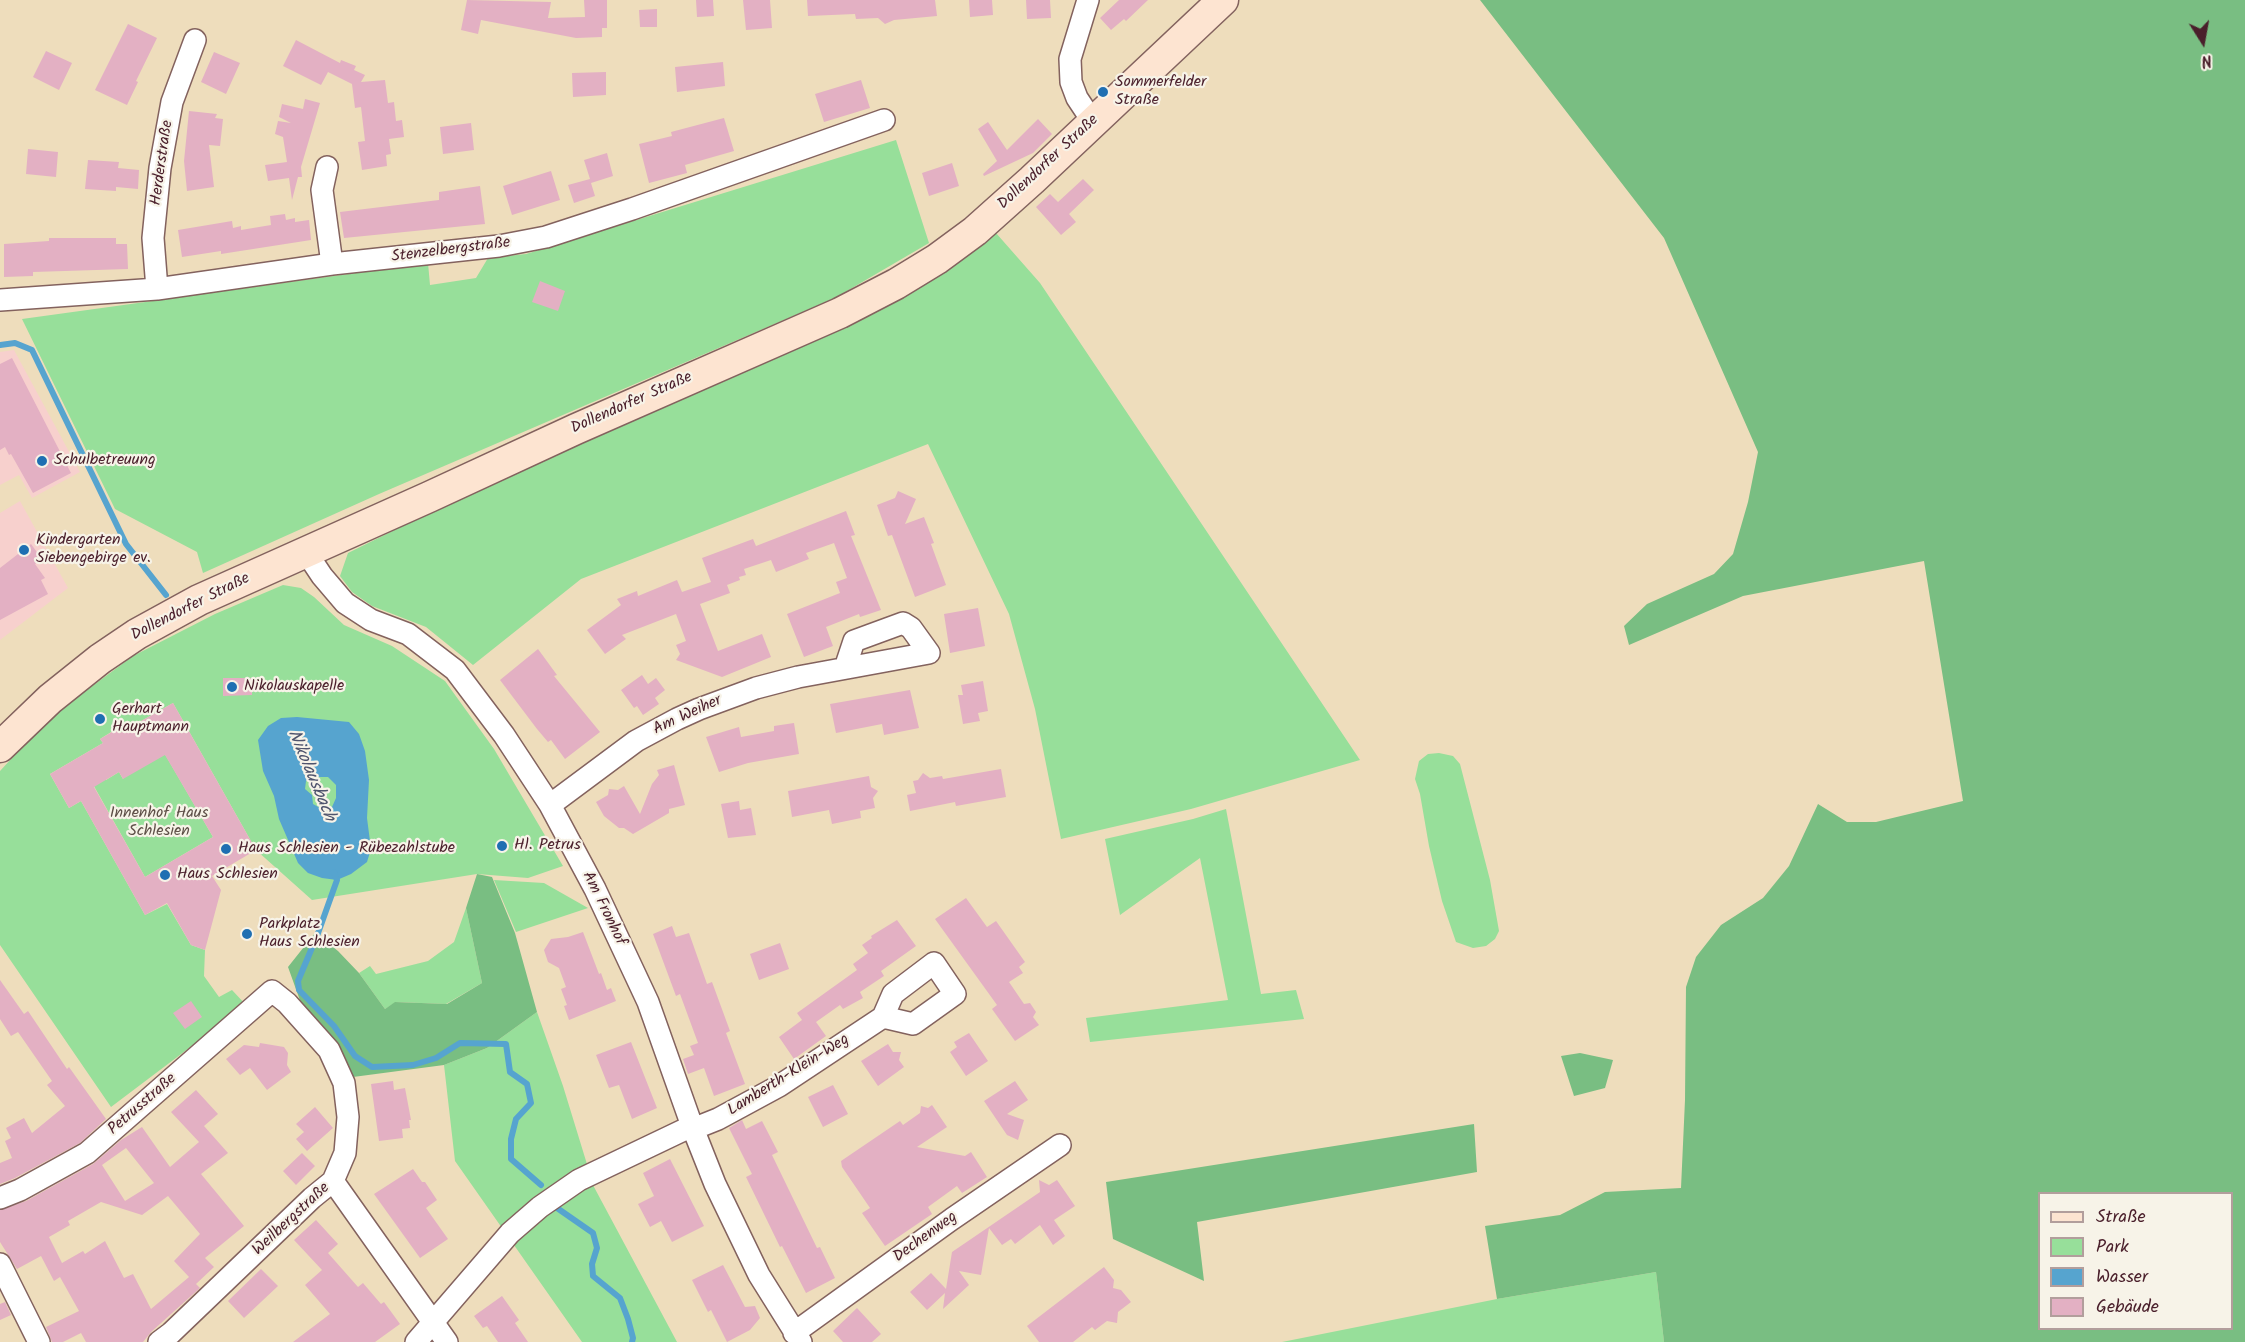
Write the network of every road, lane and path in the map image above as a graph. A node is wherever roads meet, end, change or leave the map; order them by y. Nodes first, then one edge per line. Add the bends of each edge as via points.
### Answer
1 (1088, 0) edge
2 (1223, 0) edge
3 (195, 40) dead end
4 (884, 120) dead end
5 (1093, 122) junction
6 (327, 167) dead end
7 (332, 264) junction
8 (157, 289) junction
9 (0, 300) edge
10 (306, 552) junction
11 (845, 668) dead end
12 (0, 747) edge
13 (550, 805) junction
14 (883, 1017) dead end
15 (692, 1127) junction
16 (1060, 1145) dead end
17 (333, 1181) junction
18 (0, 1198) edge
19 (0, 1264) edge
20 (433, 1323) junction
21 (797, 1338) edge
22 (39, 1342) edge
23 (159, 1342) edge
24 (416, 1342) edge
25 (447, 1342) edge

1 - 5 street via 1070,59 1077,99
2 - 5 main road, Dollendorfer Straße
3 - 8 street, Herderstraße via 172,102 160,168 153,238
4 - 7 street, Stenzelbergstraße via 546,237 499,246
5 - 10 main road, Dollendorfer Straße via 975,231 896,284 840,313
6 - 7 street via 322,190
7 - 8 street, Stenzelbergstraße
8 - 9 street, Stenzelbergstraße
10 - 12 main road, Dollendorfer Straße via 200,600 137,634 50,699
10 - 13 street, Am Fronhof via 345,603 371,620 408,634 455,669
11 - 13 street, Am Weiher via 756,688 677,718 636,741
13 - 15 street, Am Fronhof via 648,1002
14 - 15 street, Lamberth-Klein-Weg via 779,1086 718,1119
15 - 20 street, Lamberth-Klein-Weg via 579,1180 540,1207 510,1233
15 - 21 street, Am Fronhof via 759,1275
16 - 21 street, Dechenweg via 952,1219
17 - 18 street, Petrusstraße via 345,1153 348,1117 344,1083 329,1050 272,991 87,1153
17 - 20 street, Weilbergstraße
17 - 23 street, Weilbergstraße
19 - 22 street
20 - 24 street, Lamberth-Klein-Weg
20 - 25 street, Weilbergstraße

